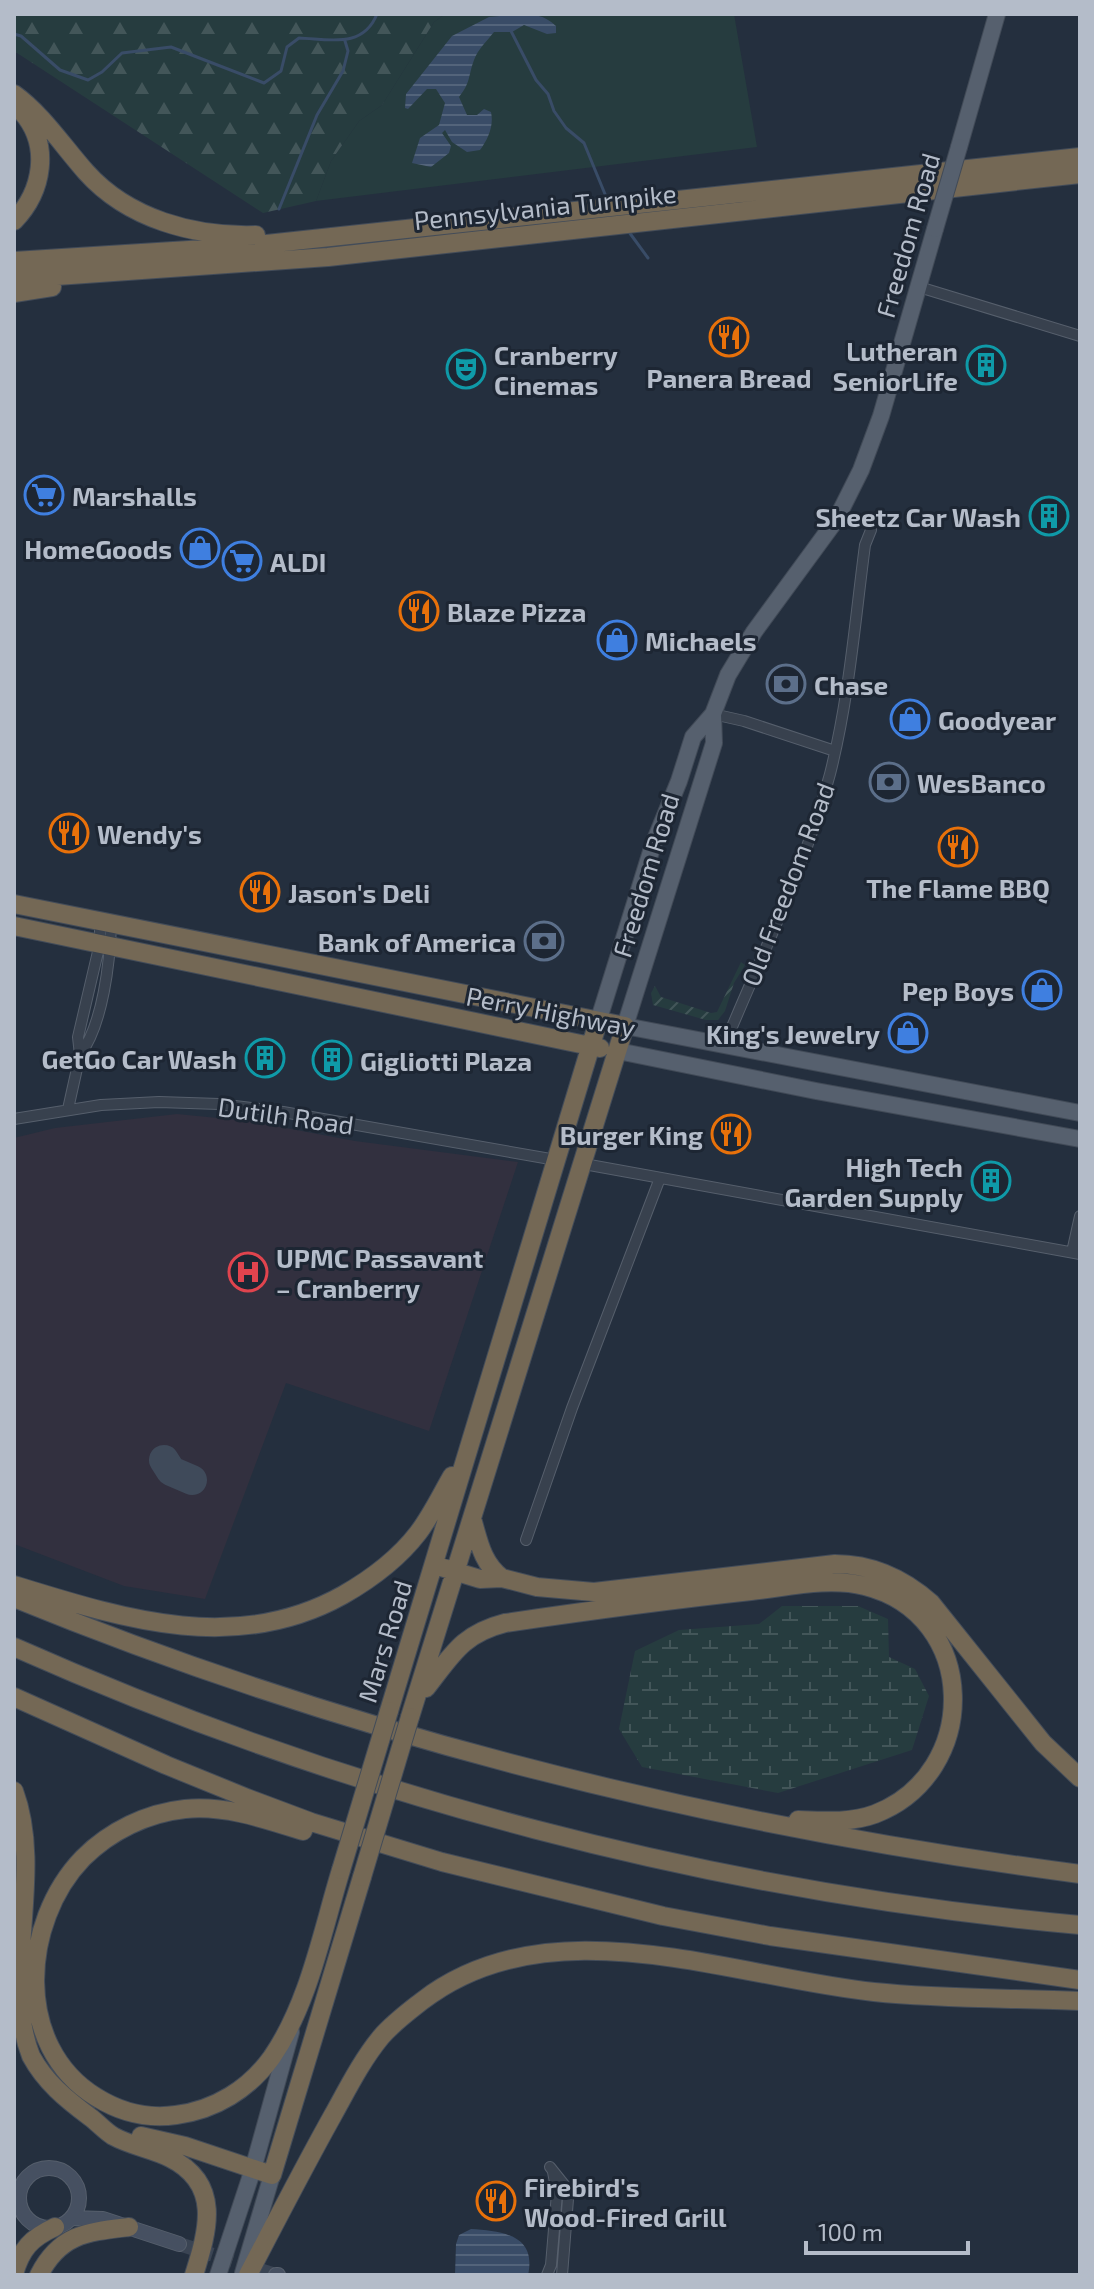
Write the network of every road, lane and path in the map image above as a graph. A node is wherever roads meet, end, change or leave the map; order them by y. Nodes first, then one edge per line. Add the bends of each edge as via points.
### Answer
1 (997, 14) edge
2 (14, 94) edge
3 (14, 105) edge
4 (1080, 157) edge
5 (1080, 174) edge
6 (14, 221) edge
7 (321, 237) junction
8 (14, 261) edge
9 (173, 269) junction
10 (14, 279) edge
11 (919, 287) junction
12 (14, 293) edge
13 (1080, 336) edge
14 (871, 530) dead end
15 (713, 714) junction
16 (835, 751) junction
17 (14, 902) edge
18 (106, 923) junction
19 (14, 926) edge
20 (105, 944) junction
21 (598, 1022) junction
22 (625, 1026) junction
23 (591, 1046) junction
24 (724, 1046) junction
25 (618, 1051) junction
26 (68, 1109) junction
27 (1080, 1113) edge
28 (14, 1119) edge
29 (1080, 1139) edge
30 (556, 1160) junction
31 (584, 1164) junction
32 (660, 1178) junction
33 (1080, 1216) edge
34 (1076, 1253) edge
35 (466, 1453) junction
36 (473, 1521) junction
37 (526, 1540) dead end
38 (434, 1565) junction
39 (457, 1573) junction
40 (502, 1578) junction
41 (14, 1585) edge
42 (14, 1598) edge
43 (14, 1647) edge
44 (14, 1697) edge
45 (414, 1709) junction
46 (1080, 1778) edge
47 (14, 1791) edge
48 (668, 1802) junction
49 (442, 1862) junction
50 (1080, 1874) edge
51 (1080, 1925) edge
52 (1080, 1980) edge
53 (1080, 2001) edge
54 (299, 2004) junction
55 (90, 2117) junction
56 (253, 2169) junction
57 (22, 2175) edge
58 (272, 2175) junction
59 (79, 2198) junction
60 (17, 2202) edge
61 (103, 2219) junction
62 (63, 2222) junction
63 (129, 2227) junction
64 (179, 2244) tunnel mouth
65 (14, 2274) edge
66 (39, 2275) edge
67 (194, 2275) edge
68 (218, 2275) edge
69 (245, 2275) edge
70 (547, 2275) edge
71 (562, 2275) edge

1 - 11 main road, Freedom Road, bridge
2 - 7 highway via 105,190 141,213 196,231
3 - 6 highway via 32,127 40,154 37,187
4 - 7 highway, Pennsylvania Turnpike
5 - 9 highway, Pennsylvania Turnpike via 328,257
7 - 8 highway, Pennsylvania Turnpike
9 - 10 highway, Pennsylvania Turnpike
9 - 12 highway
11 - 13 street
11 - 15 main road, Freedom Road via 853,488 827,534 745,646
14 - 16 street, Old Freedom Road
15 - 16 street
15 - 21 main road, Freedom Road via 693,737
15 - 22 main road, Freedom Road via 714,743
16 - 24 street, Old Freedom Road via 803,857
17 - 18 highway, Perry Highway
18 - 20 street
18 - 21 highway, Perry Highway
19 - 20 highway, Perry Highway
20 - 23 highway, Perry Highway
20 - 26 street via 91,1040 80,1055
21 - 22 highway, Perry Highway
21 - 23 highway, Mars Road
22 - 24 main road, Perry Highway
22 - 25 highway, Freedom Road
23 - 25 highway, Perry Highway
23 - 30 highway, Mars Road
24 - 27 main road, Perry Highway
25 - 29 main road, Perry Highway
25 - 31 highway, Mars Road
26 - 28 street, Dutilh Road
26 - 30 street, Dutilh Road via 219,1104
30 - 35 highway, Mars Road
31 - 32 street
31 - 36 highway, Mars Road
32 - 34 street
32 - 37 street
33 - 34 street
35 - 38 highway, Mars Road
35 - 41 highway via 418,1533 390,1562 332,1601 282,1621 194,1628
36 - 39 highway, Mars Road
36 - 40 highway via 483,1554
38 - 39 highway
38 - 54 highway, Mars Road, bridge
39 - 40 highway
39 - 45 highway, Mars Road
40 - 46 highway via 594,1592 835,1564 870,1568 931,1603 1043,1743
42 - 48 highway via 297,1703
43 - 51 highway via 242,1739 456,1808 727,1873 917,1906
44 - 49 highway via 247,1798
45 - 48 highway via 461,1644 481,1629 519,1621 832,1582 883,1592 928,1623 952,1675 952,1718 934,1766 900,1801 874,1815 833,1822
45 - 58 highway, Mars Road, bridge
47 - 55 highway via 23,1855 15,1973 19,2023 44,2076
48 - 50 highway via 920,1852
49 - 52 highway via 770,1936
49 - 54 highway via 346,1844 232,1812 164,1813 108,1837 82,1859 61,1889 39,1947 36,2011 52,2052 92,2095 144,2116 195,2111 236,2093 273,2055
53 - 69 highway via 874,1992 640,1953 564,1952 516,1956 482,1966 439,1988 382,2037 360,2067
54 - 56 main road, Mars Road
55 - 56 highway
55 - 67 highway via 113,2136 171,2158 199,2183 208,2212
56 - 58 highway
56 - 68 main road, Mars Road
57 - 59 street via 47,2168 66,2173
57 - 60 street
58 - 69 main road, Mars Road
59 - 61 street
59 - 62 street
60 - 62 street via 32,2223 47,2228
61 - 62 street
61 - 63 street
62 - 65 highway via 28,2243
63 - 64 street
63 - 66 highway via 74,2237 54,2252
70 - 71 street via 557,2193 550,2167 566,2187 568,2199

